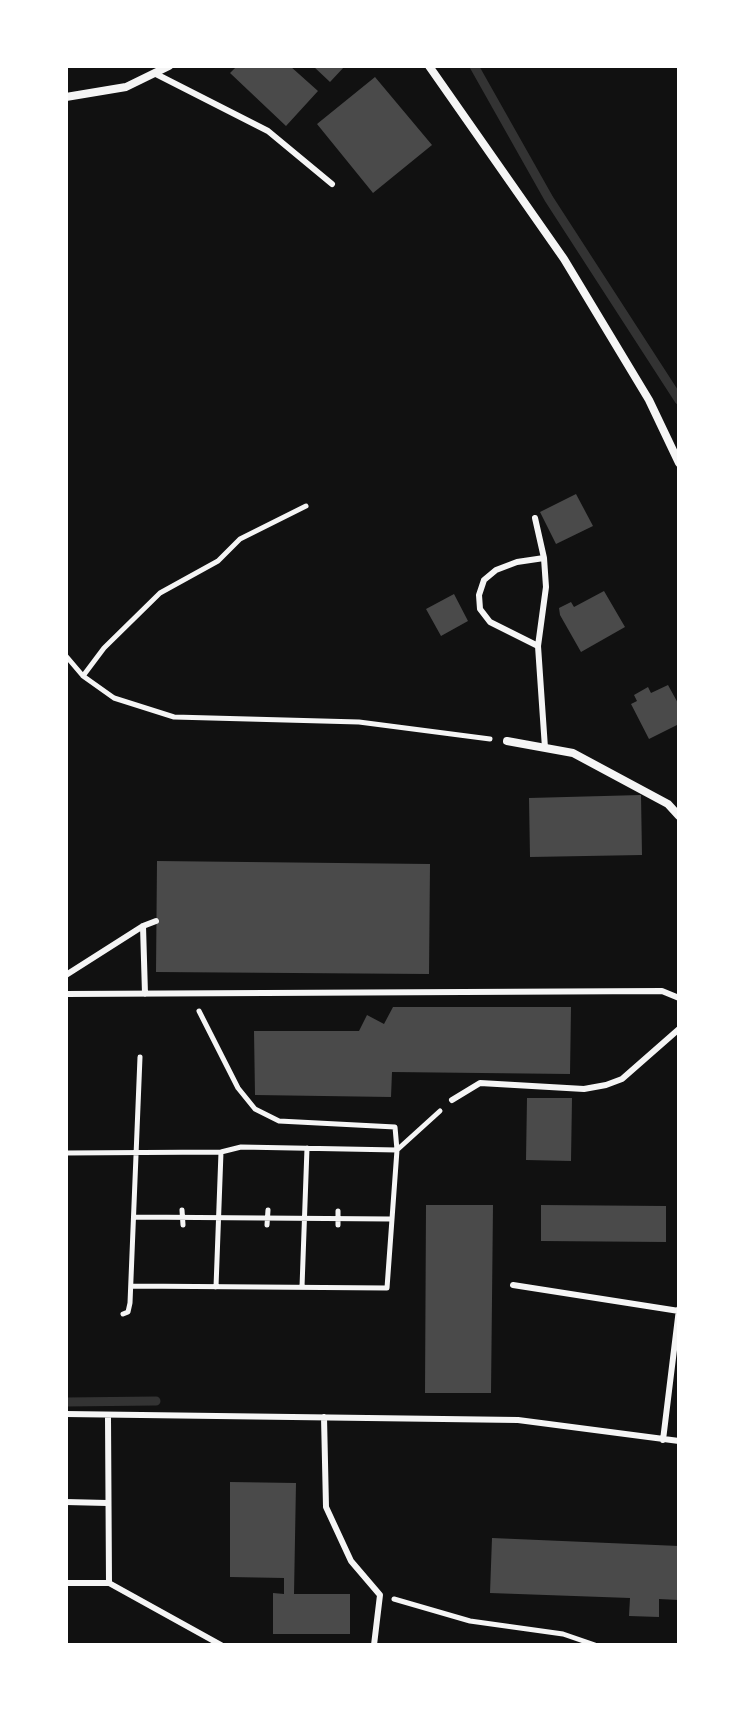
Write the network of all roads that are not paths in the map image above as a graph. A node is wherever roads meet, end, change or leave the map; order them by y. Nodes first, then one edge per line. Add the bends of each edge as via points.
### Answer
1 (169, 66) edge
2 (429, 66) edge
3 (154, 73) junction
4 (66, 97) edge
5 (332, 184) dead end
6 (679, 463) edge
7 (535, 518) dead end
8 (544, 558) junction
9 (538, 646) junction
10 (507, 741) road end
11 (545, 748) junction
12 (679, 816) edge
13 (156, 921) dead end
14 (143, 926) junction
15 (66, 975) edge
16 (66, 994) edge
17 (145, 994) junction
18 (679, 998) edge
19 (679, 1029) edge
20 (452, 1100) road end
21 (513, 1285) dead end
22 (679, 1310) edge
23 (66, 1414) edge
24 (108, 1417) junction
25 (324, 1417) junction
26 (663, 1440) junction
27 (679, 1441) edge
28 (66, 1502) edge
29 (107, 1503) junction
30 (66, 1583) edge
31 (109, 1583) junction
32 (221, 1645) edge
33 (374, 1645) edge

1 - 3 street
2 - 6 street via 564,259 649,400
3 - 4 street via 126,87
3 - 5 lane via 268,131
7 - 8 lane
8 - 9 lane
8 - 9 lane via 496,570 484,580 479,595 480,609 490,622
9 - 11 lane
10 - 11 street
11 - 12 street via 573,753 668,804
13 - 14 lane
14 - 15 lane
14 - 17 lane
16 - 17 lane
17 - 18 lane via 662,991
19 - 20 lane via 622,1079 606,1085 584,1089 480,1083
21 - 22 lane
22 - 26 lane
23 - 24 lane
24 - 25 lane
24 - 29 lane
25 - 26 lane via 518,1420
25 - 33 lane via 326,1507 351,1561 380,1595
26 - 27 lane
28 - 29 lane
29 - 31 lane
30 - 31 lane
31 - 32 lane

